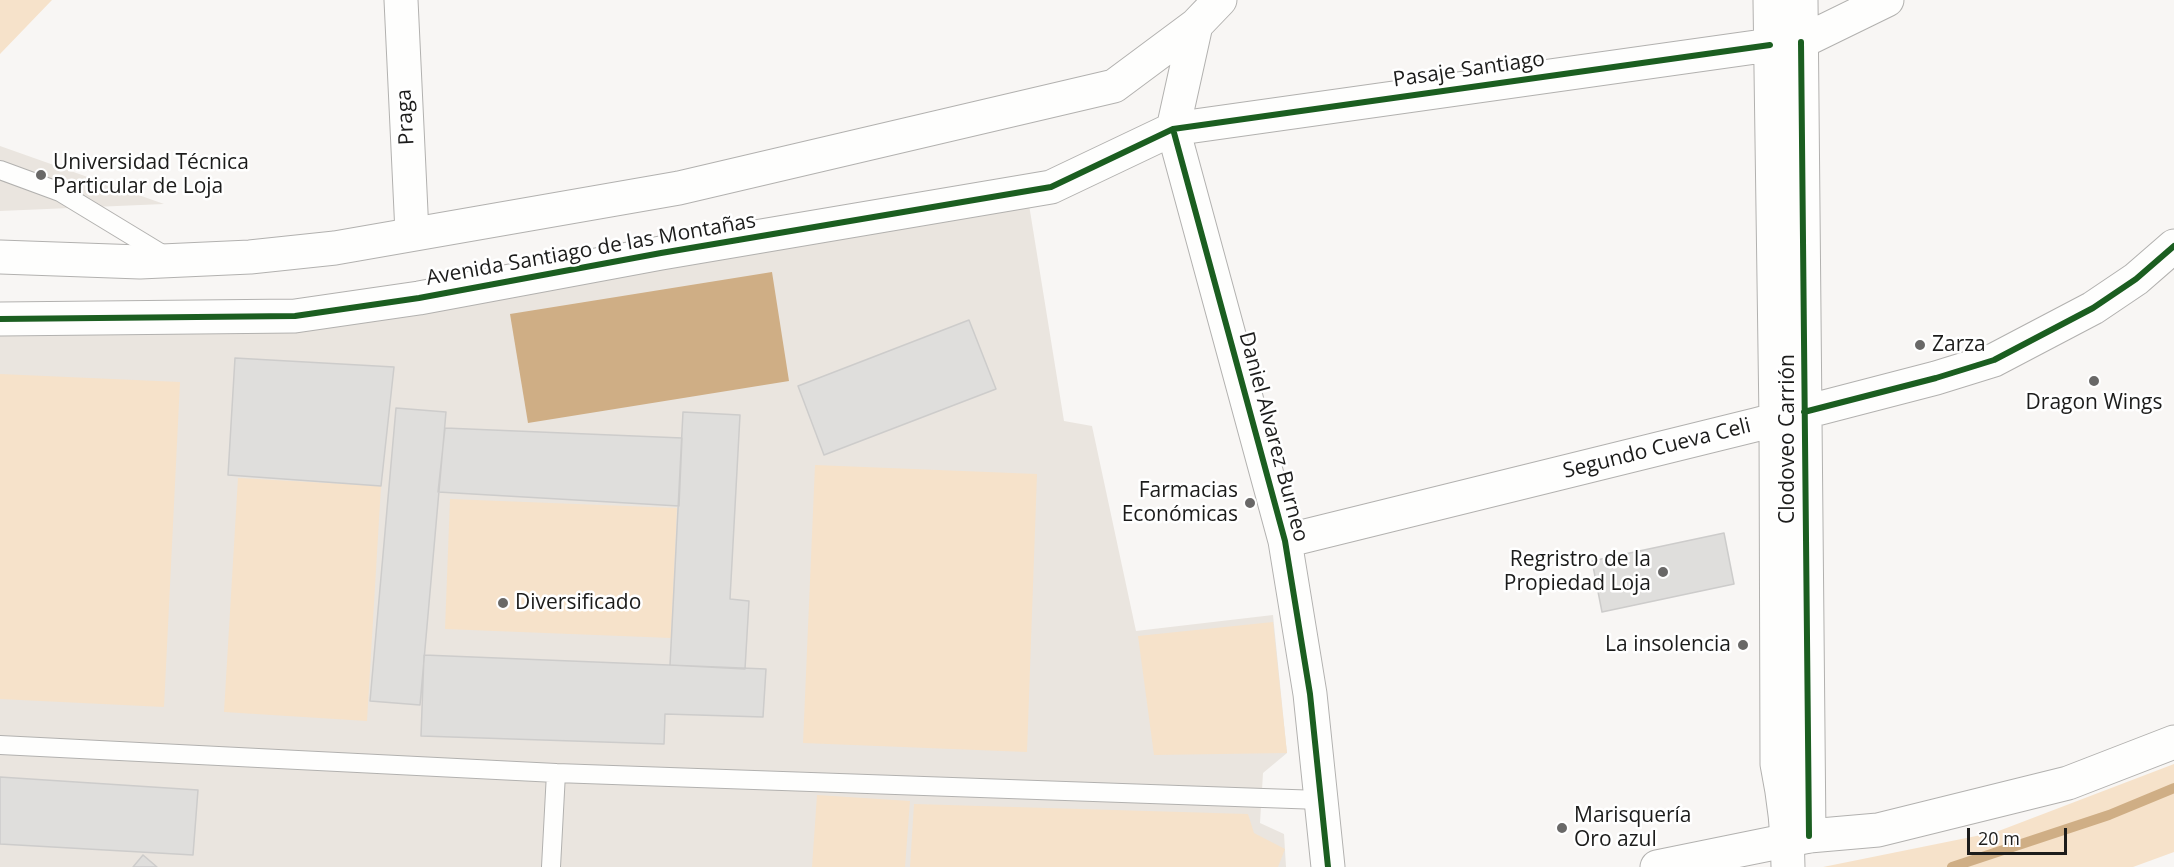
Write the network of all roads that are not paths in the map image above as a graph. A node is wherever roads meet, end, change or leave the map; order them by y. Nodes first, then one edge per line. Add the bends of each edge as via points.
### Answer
1 (401, 0) edge
2 (1220, 0) edge
3 (1770, 0) edge
4 (1801, 0) edge
5 (1887, 0) edge
6 (1196, 25) junction
7 (1786, 43) junction
8 (1173, 129) junction
9 (0, 170) edge
10 (412, 233) junction
11 (2174, 246) edge
12 (0, 257) edge
13 (173, 261) junction
14 (0, 319) edge
15 (1790, 416) junction
16 (1285, 541) junction
17 (2174, 742) edge
18 (0, 745) edge
19 (556, 772) junction
20 (1320, 800) junction
21 (1795, 848) edge
22 (551, 867) edge
23 (1328, 867) edge
24 (1657, 867) edge

1 - 10 street, Praga
2 - 6 street
3 - 7 street, Clodoveo Carrión
4 - 7 street, Clodoveo Carrión
5 - 7 street, Pasaje Santiago
6 - 8 street
6 - 10 street via 1114,86 679,188
7 - 8 street, Pasaje Santiago
7 - 15 street, Clodoveo Carrión
8 - 14 street, Avenida Santiago de las Montañas via 1051,187 418,298 295,316
8 - 16 street, Daniel Alvarez Burneo
9 - 13 lane via 60,192
10 - 13 street via 314,250
11 - 15 street, Segundo Cueva Celi via 2136,279 2093,308 1994,360
12 - 13 street
15 - 16 street, Segundo Cueva Celi
15 - 21 street, Clodoveo Carrión
16 - 20 street, Daniel Alvarez Burneo via 1310,694
17 - 21 street via 2068,783
18 - 19 lane
19 - 20 lane
19 - 22 lane
20 - 23 street, Daniel Alvarez Burneo
21 - 24 street

